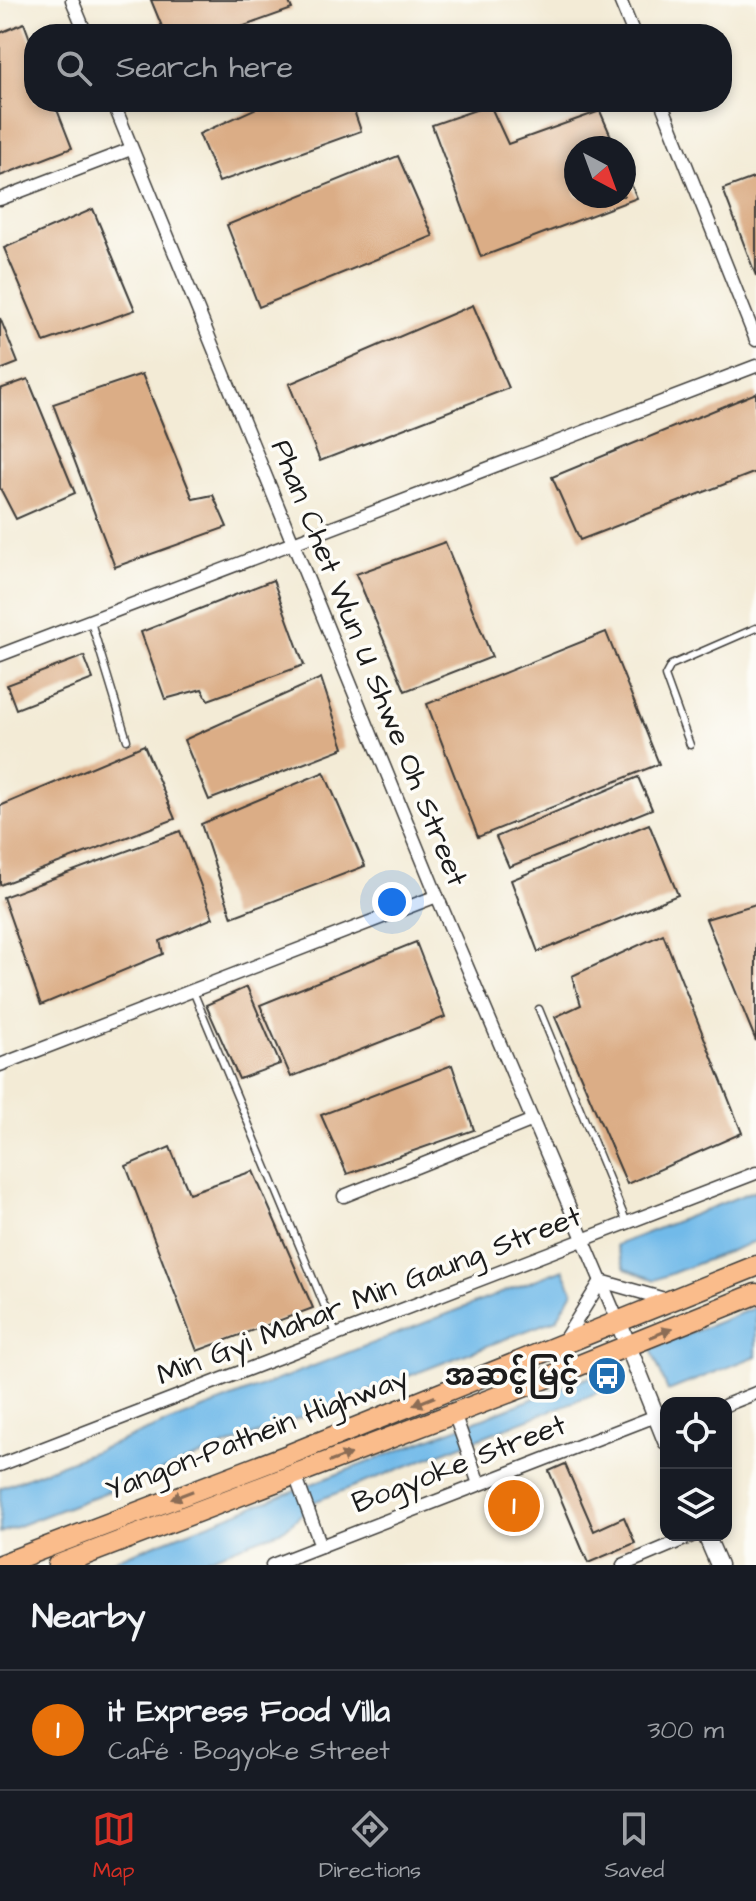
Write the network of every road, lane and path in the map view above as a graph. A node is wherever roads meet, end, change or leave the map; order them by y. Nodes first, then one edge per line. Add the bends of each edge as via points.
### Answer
1 (72, 0) edge
2 (620, 0) edge
3 (82, 24) edge
4 (630, 24) edge
5 (117, 112) edge
6 (665, 112) edge
7 (131, 149) junction
8 (0, 199) edge
9 (756, 340) edge
10 (756, 366) edge
11 (291, 543) junction
12 (91, 622) junction
13 (756, 628) edge
14 (0, 655) edge
15 (127, 740) dead end
16 (690, 745) dead end
17 (437, 896) junction
18 (193, 991) junction
19 (539, 1009) dead end
20 (0, 1065) edge
21 (533, 1120) junction
22 (756, 1173) edge
23 (344, 1196) dead end
24 (627, 1223) junction
25 (584, 1241) junction
26 (756, 1266) edge
27 (601, 1281) junction
28 (756, 1294) edge
29 (671, 1301) junction
30 (618, 1321) junction
31 (337, 1336) junction
32 (561, 1346) junction
33 (628, 1347) junction
34 (756, 1393) edge
35 (732, 1403) edge
36 (660, 1414) edge
37 (455, 1416) junction
38 (0, 1465) edge
39 (296, 1478) junction
40 (479, 1484) junction
41 (680, 1541) edge
42 (709, 1541) edge
43 (321, 1546) junction
44 (0, 1565) edge
45 (58, 1565) edge
46 (272, 1565) edge
47 (623, 1565) edge
48 (719, 1565) edge

1 - 3 street
2 - 4 street
5 - 7 street, Phan Chet Wun U Shwe Oh Street
6 - 9 street
7 - 8 street
7 - 11 street, Phan Chet Wun U Shwe Oh Street
10 - 11 street
11 - 12 street
11 - 17 street, Phan Chet Wun U Shwe Oh Street
12 - 14 street
12 - 15 lane
13 - 16 lane via 671,665 665,676
17 - 18 street
17 - 21 street, Phan Chet Wun U Shwe Oh Street
18 - 20 street
18 - 31 lane
19 - 24 lane
21 - 23 street
21 - 25 street, Phan Chet Wun U Shwe Oh Street
22 - 24 street, Min Gyi Mahar Min Gaung Street
24 - 25 street, Min Gyi Mahar Min Gaung Street
25 - 27 street, Phan Chet Wun U Shwe Oh Street
25 - 31 street, Min Gyi Mahar Min Gaung Street
26 - 29 main road, Yangon-Pathein Highway
27 - 29 street
27 - 30 street, Phan Chet Wun U Shwe Oh Street
27 - 32 street
33 -> 28 main road, Yangon-Pathein Highway
29 - 30 main road, Yangon-Pathein Highway
30 - 32 main road, Yangon-Pathein Highway
30 - 33 street
31 - 38 street, Min Gyi Mahar Min Gaung Street
32 -> 44 main road, Yangon-Pathein Highway
33 - 36 street
33 - 37 main road, Yangon-Pathein Highway
34 - 35 street
36 - 40 street, Bogyoke Street
39 -> 37 main road, Yangon-Pathein Highway
37 - 40 street
39 - 43 street
39 - 45 main road, Yangon-Pathein Highway
40 - 43 street, Bogyoke Street
41 - 47 street
42 - 48 street
43 - 46 street, Bogyoke Street

